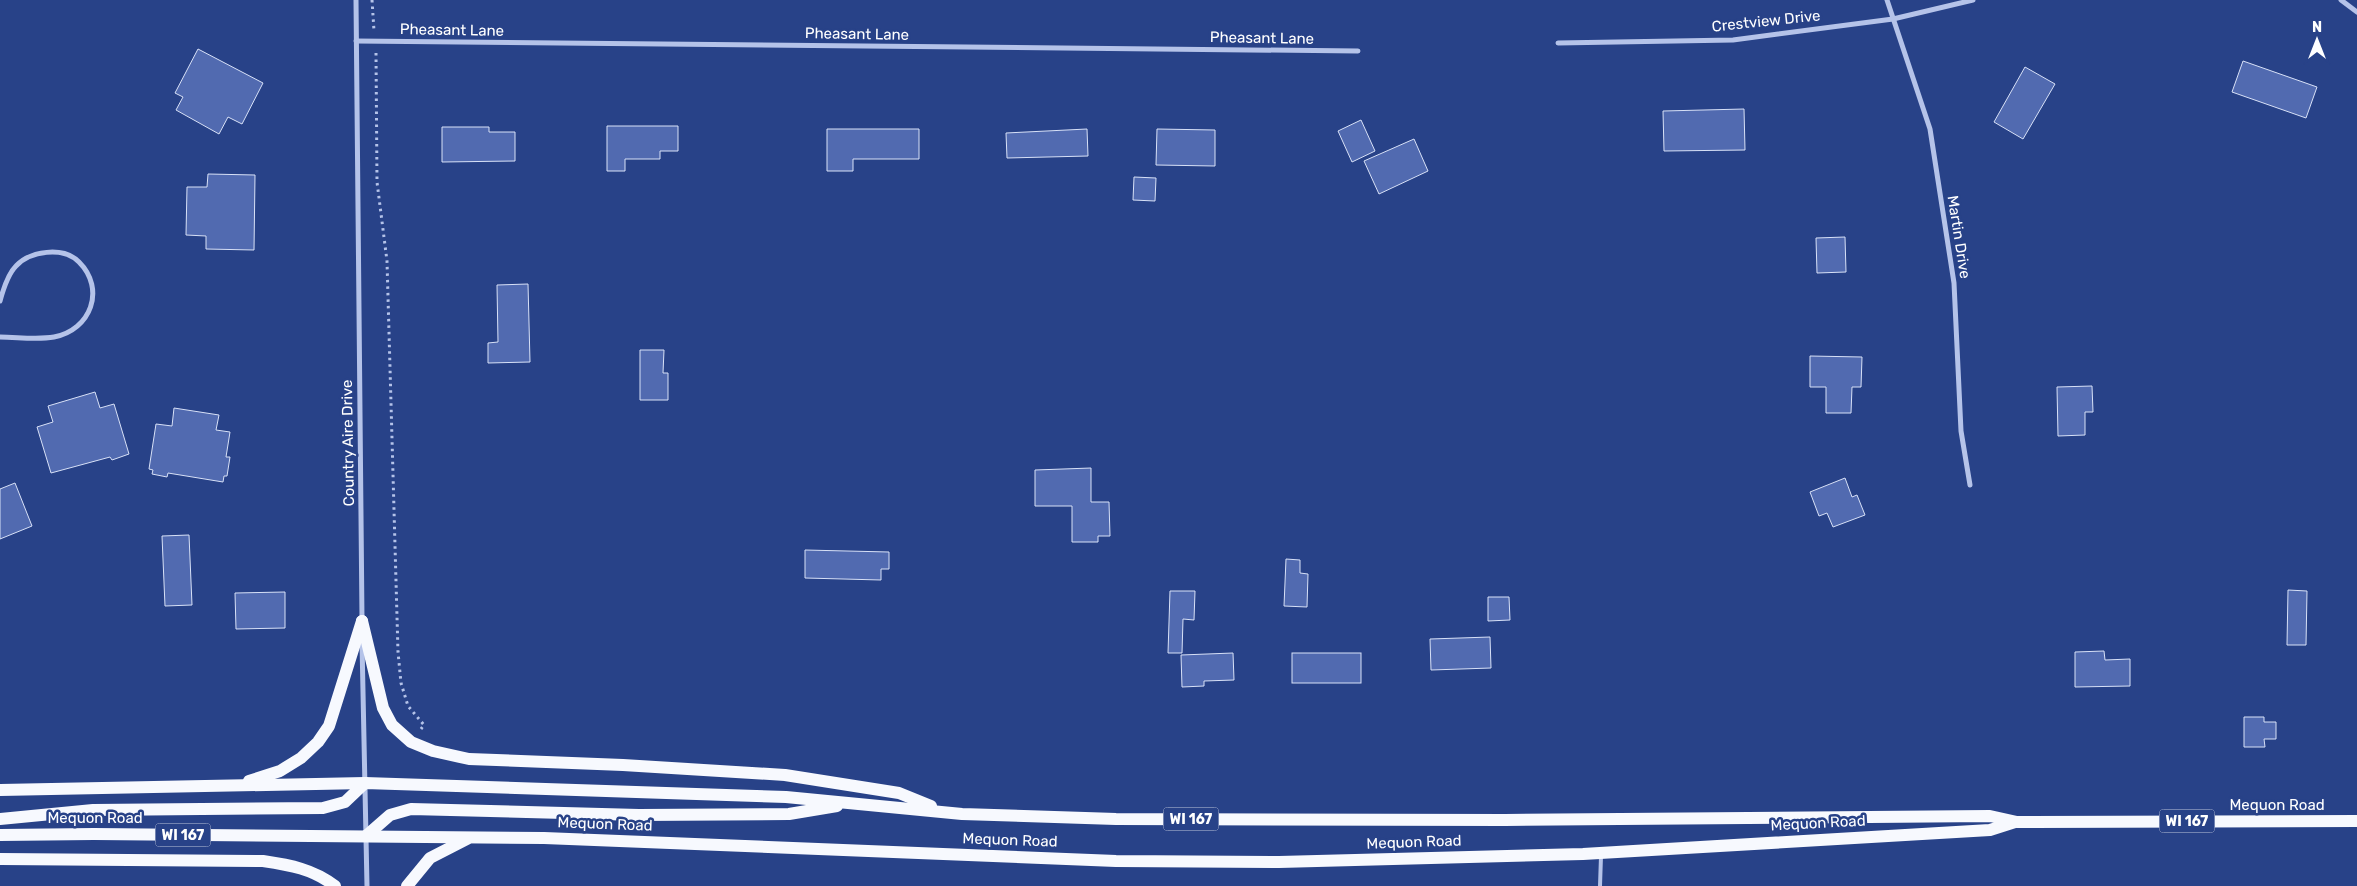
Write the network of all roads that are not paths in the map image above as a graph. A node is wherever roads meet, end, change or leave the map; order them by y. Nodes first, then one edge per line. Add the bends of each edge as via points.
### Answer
1 (356, 0) edge
2 (1887, 0) edge
3 (1973, 0) edge
4 (2341, 0) edge
5 (2357, 12) edge
6 (1894, 19) junction
7 (356, 42) junction
8 (1558, 43) dead end
9 (1358, 51) dead end
10 (0, 301) edge
11 (0, 337) edge
12 (1970, 485) dead end
13 (362, 622) junction
14 (365, 783) junction
15 (236, 786) junction
16 (0, 790) edge
17 (856, 802) junction
18 (945, 812) junction
19 (0, 819) edge
20 (2357, 821) edge
21 (2017, 822) junction
22 (0, 835) edge
23 (366, 836) junction
24 (471, 837) junction
25 (1601, 853) junction
26 (0, 859) edge
27 (335, 886) edge
28 (367, 886) edge
29 (408, 886) edge
30 (1600, 886) edge

1 - 7 street, Country Aire Drive
2 - 6 street, Martin Drive
3 - 6 street, Crestview Drive
4 - 5 street
6 - 8 street, Crestview Drive via 1733,40
6 - 12 street, Martin Drive via 1930,129 1954,284 1961,431
7 - 9 street, Pheasant Lane
7 - 13 street, Country Aire Drive
10 - 11 street via 16,266 37,253 60,252 78,260 90,278 93,305 80,326 54,337
13 - 14 street, Country Aire Drive
13 - 15 main road via 329,726 316,745 280,771
13 - 18 main road via 383,708 392,725 411,742 432,751 469,759 785,775 899,793
14 - 15 main road, Mequon Road / WI 167
14 - 17 main road, Mequon Road / WI 167
14 - 19 main road via 345,802 323,808 92,810
14 - 23 street, Country Aire Drive
15 - 16 main road, Mequon Road / WI 167
17 - 18 main road, Mequon Road / WI 167
17 - 23 main road via 789,814 639,815 411,810 386,817
18 - 21 main road, Mequon Road / WI 167 via 1116,819 1990,816
20 - 21 main road, Mequon Road / WI 167
21 - 25 main road, Mequon Road / WI 167 via 1990,830
22 - 23 main road, Mequon Road / WI 167
23 - 24 main road, Mequon Road / WI 167
23 - 28 street, Country Aire Drive
24 - 25 main road, Mequon Road / WI 167 via 1116,861 1279,862
24 - 29 main road via 430,858
25 - 30 lane
26 - 27 main road via 264,861 321,875

